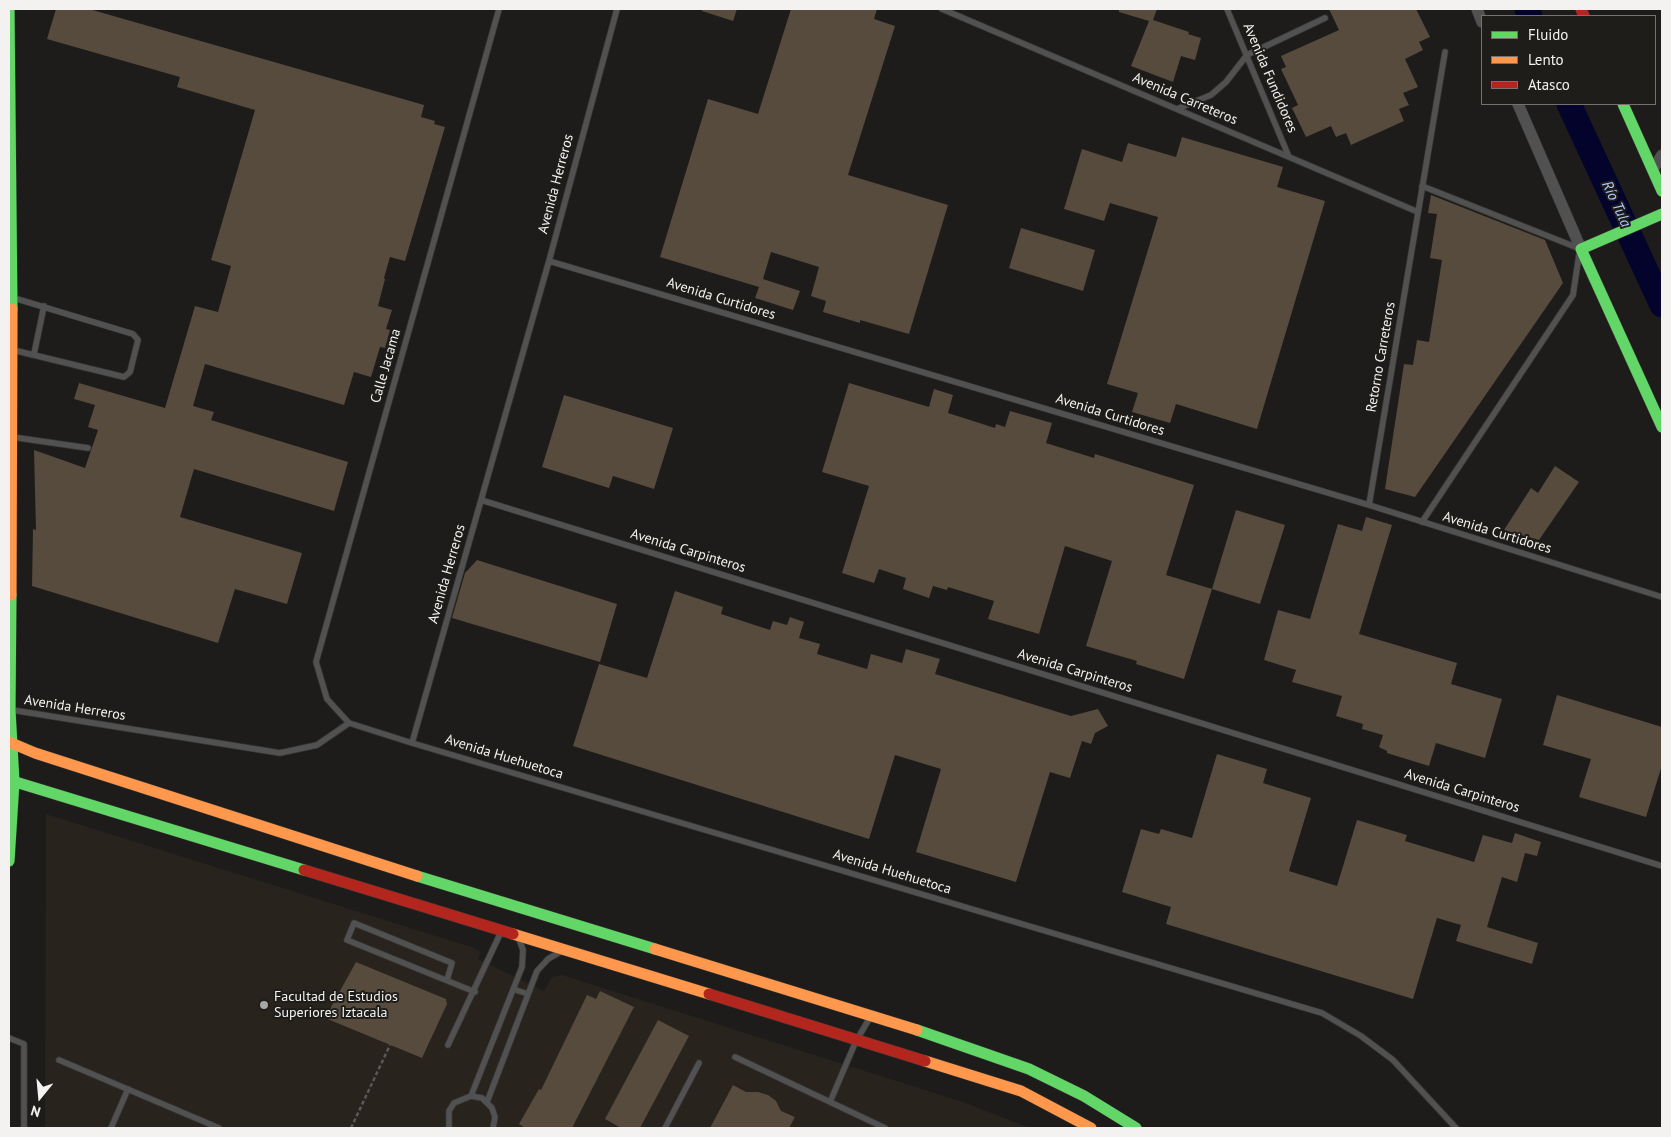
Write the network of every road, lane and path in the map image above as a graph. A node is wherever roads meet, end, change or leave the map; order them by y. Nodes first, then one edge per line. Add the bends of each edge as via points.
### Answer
1 (9, 9) edge
2 (499, 9) edge
3 (617, 9) edge
4 (942, 9) edge
5 (1227, 9) edge
6 (1325, 18) dead end
7 (1445, 52) dead end
8 (1247, 55) junction
9 (1518, 105) edge
10 (1624, 105) edge
11 (1177, 109) junction
12 (1662, 155) edge
13 (1289, 157) junction
14 (1653, 169) junction
15 (1422, 186) junction
16 (1662, 191) edge
17 (1418, 212) junction
18 (1660, 215) edge
19 (1585, 247) junction
20 (549, 261) junction
21 (10, 263) edge
22 (10, 297) edge
23 (44, 306) junction
24 (10, 349) edge
25 (34, 354) junction
26 (1662, 427) edge
27 (12, 437) junction
28 (88, 448) dead end
29 (481, 500) junction
30 (1369, 505) junction
31 (1422, 522) junction
32 (1662, 597) edge
33 (9, 710) edge
34 (348, 723) junction
35 (10, 743) edge
36 (412, 743) junction
37 (11, 781) edge
38 (9, 861) edge
39 (1662, 866) edge
40 (479, 910) junction
41 (502, 930) junction
42 (517, 935) junction
43 (565, 950) junction
44 (447, 980) junction
45 (513, 989) junction
46 (475, 992) junction
47 (528, 994) junction
48 (872, 1015) junction
49 (9, 1038) edge
50 (856, 1041) junction
51 (390, 1045) dead end
52 (448, 1045) dead end
53 (735, 1057) dead end
54 (59, 1060) dead end
55 (699, 1063) dead end
56 (128, 1089) junction
57 (471, 1096) junction
58 (487, 1102) junction
59 (830, 1102) junction
60 (24, 1128) edge
61 (111, 1128) edge
62 (219, 1128) edge
63 (351, 1128) edge
64 (449, 1128) edge
65 (493, 1128) edge
66 (666, 1128) edge
67 (885, 1128) edge
68 (1091, 1128) edge
69 (1136, 1128) edge
70 (1456, 1128) edge

1 - 21 main road
2 - 34 lane, Calle Jacama via 316,662 327,699
3 - 20 lane, Avenida Herreros
4 - 11 lane, Avenida Carreteros
5 - 8 lane, Avenida Fundidores
6 - 8 lane
7 - 15 lane, Retorno Carreteros
8 - 11 lane via 1211,95
8 - 13 lane, Avenida Fundidores
9 - 19 street
10 - 14 main road
11 - 13 lane, Avenida Carreteros
12 - 14 street
13 - 17 lane, Avenida Carreteros
14 - 16 main road
15 - 17 lane, Retorno Carreteros
15 - 19 lane
17 - 30 lane, Retorno Carreteros
18 - 19 main road
19 - 26 main road
19 - 31 lane via 1573,295
20 - 29 lane, Avenida Herreros
20 - 30 lane, Avenida Curtidores
21 - 22 main road
22 - 23 lane
22 - 24 main road
23 - 25 lane
23 - 25 lane via 133,334 138,345 130,372 124,377
24 - 25 lane
24 - 27 main road
27 - 28 lane
27 - 33 main road
29 - 36 lane, Avenida Herreros
29 - 39 lane, Avenida Carpinteros
30 - 31 lane, Avenida Curtidores
31 - 32 lane, Avenida Curtidores
33 - 34 lane, Avenida Herreros via 280,753 317,745
33 - 35 main road
34 - 36 lane
35 - 37 main road
35 - 40 main road
36 - 70 lane, Avenida Huehuetoca via 1322,1013 1393,1060
37 - 38 main road
37 - 40 main road
40 - 41 main road
40 - 48 main road
41 - 42 main road
41 - 46 lane
42 - 43 main road
42 - 45 lane via 523,959
43 - 47 lane via 542,964
43 - 50 main road
44 - 44 lane via 347,940 354,923 452,963
44 - 46 lane
45 - 47 lane
45 - 57 lane
46 - 52 lane
47 - 58 lane
48 - 50 lane
48 - 69 main road via 1029,1069 1084,1096
49 - 60 lane via 24,1044
50 - 59 lane
50 - 68 main road via 1021,1091
51 - 63 path
53 - 59 lane
54 - 56 lane
55 - 66 lane
56 - 61 lane
56 - 62 lane
57 - 58 lane
57 - 64 lane via 462,1098 449,1111
58 - 65 lane via 495,1116
59 - 67 lane

